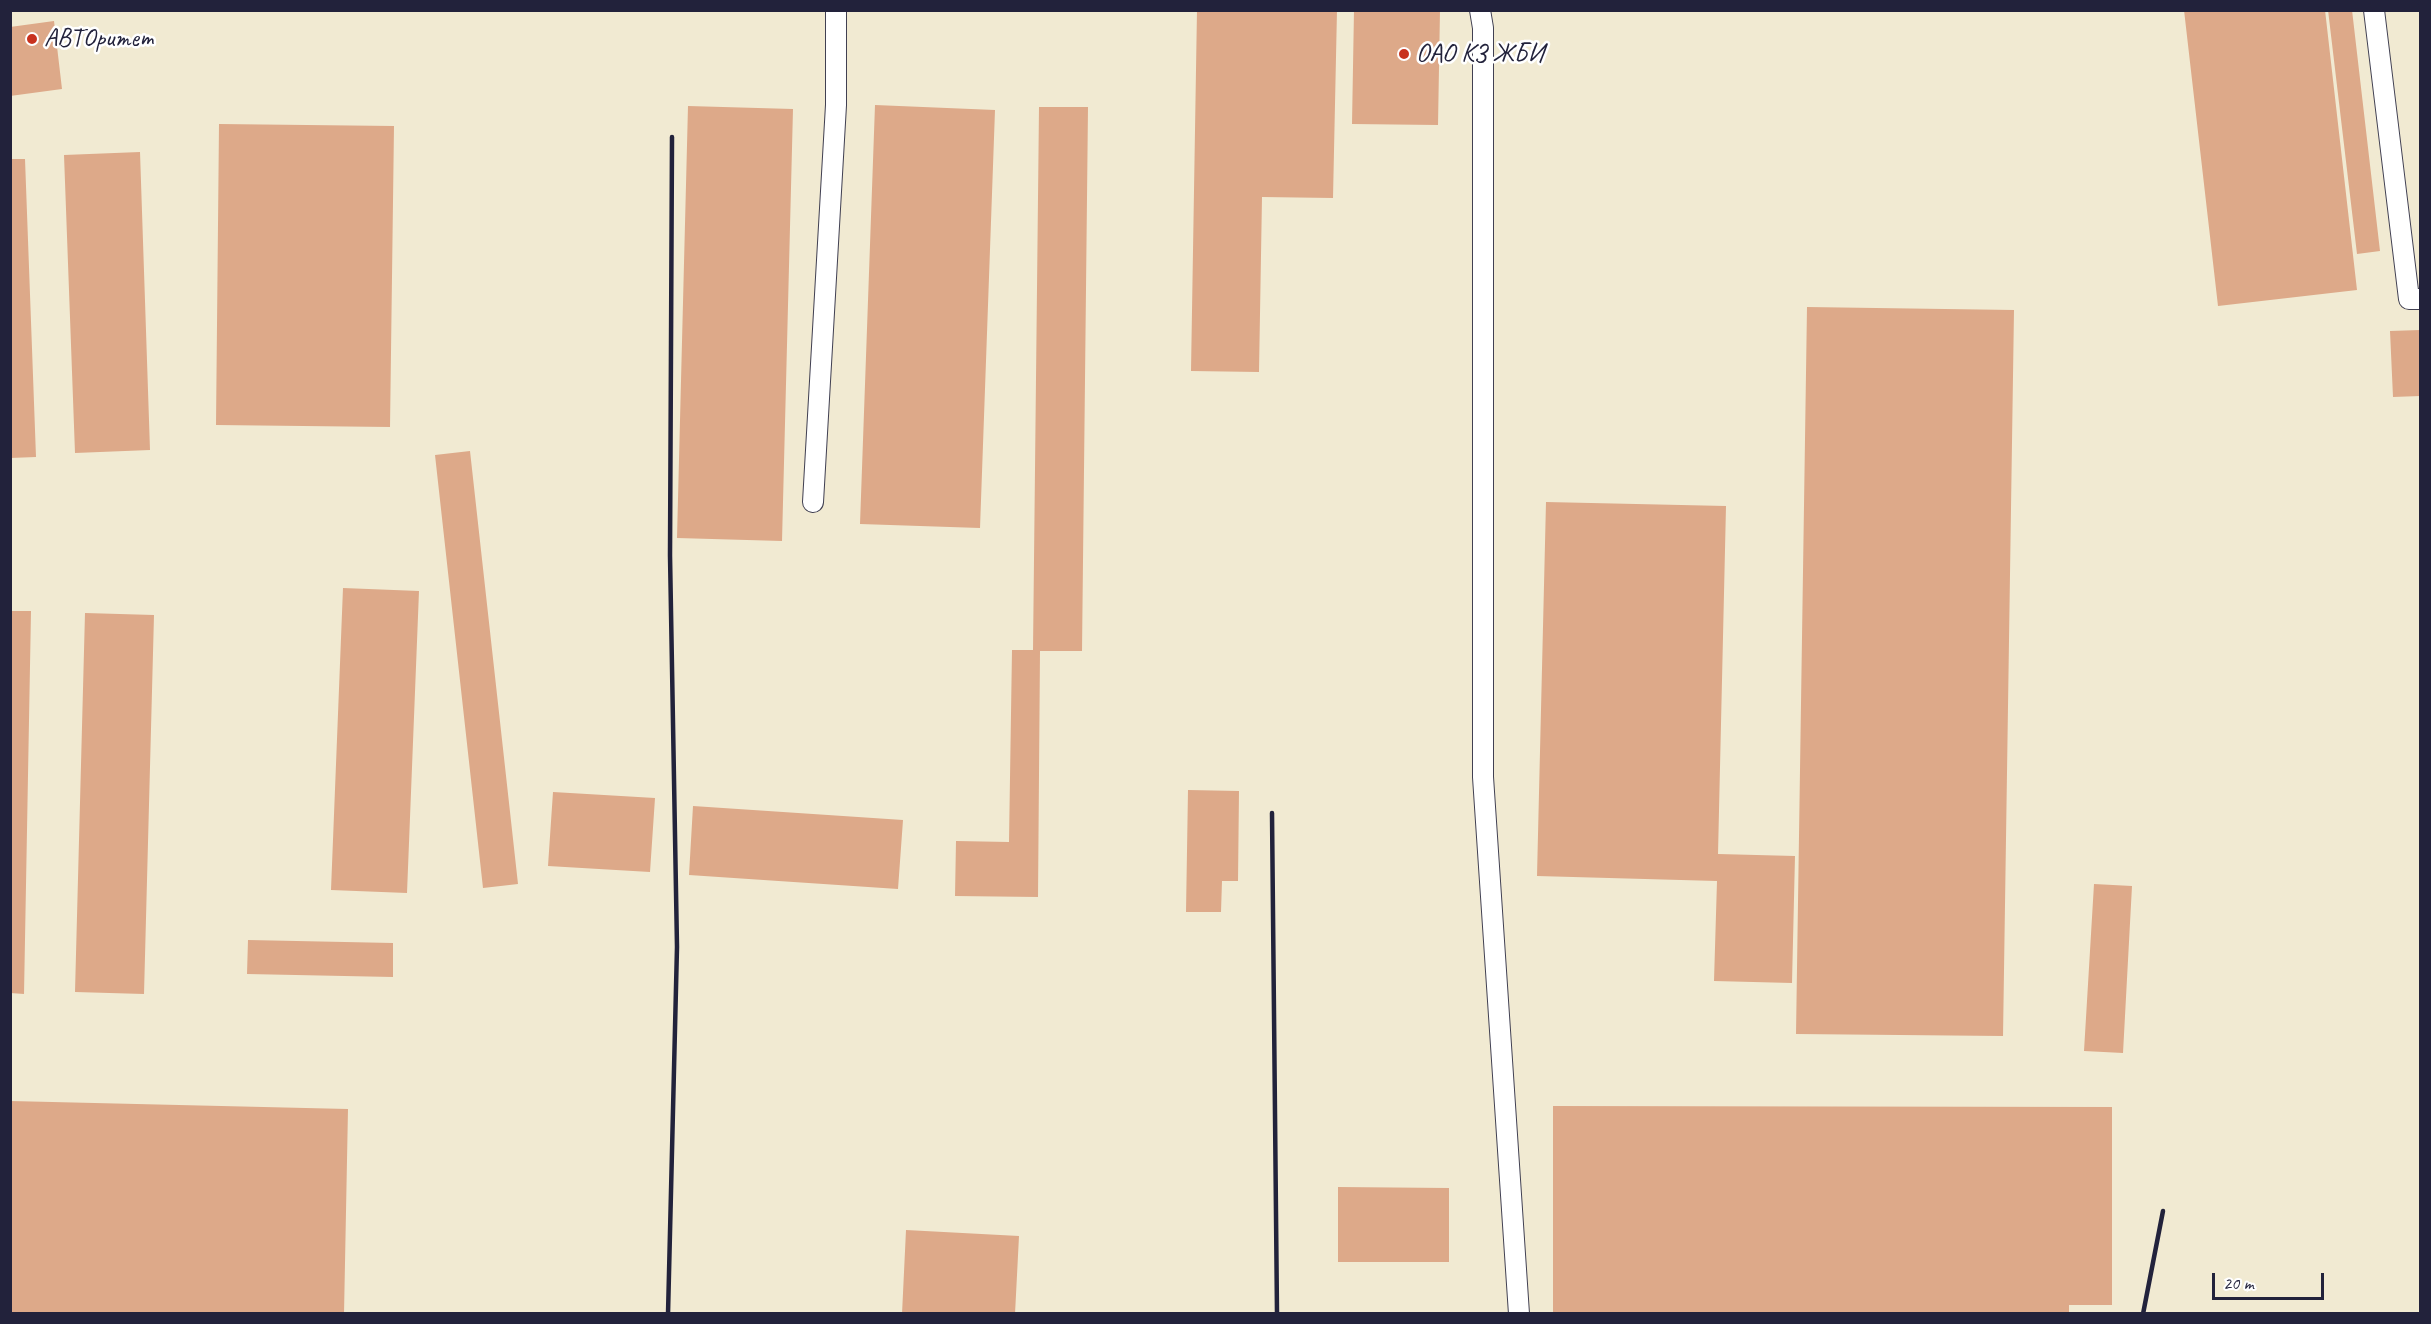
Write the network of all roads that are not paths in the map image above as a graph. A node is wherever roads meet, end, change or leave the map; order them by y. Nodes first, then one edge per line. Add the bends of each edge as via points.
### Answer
1 (836, 10) edge
2 (1480, 10) edge
3 (2374, 10) edge
4 (2421, 299) edge
5 (813, 502) dead end
6 (1519, 1314) edge

1 - 5 lane via 836,105
2 - 6 lane via 1483,777
3 - 4 lane via 2409,298

